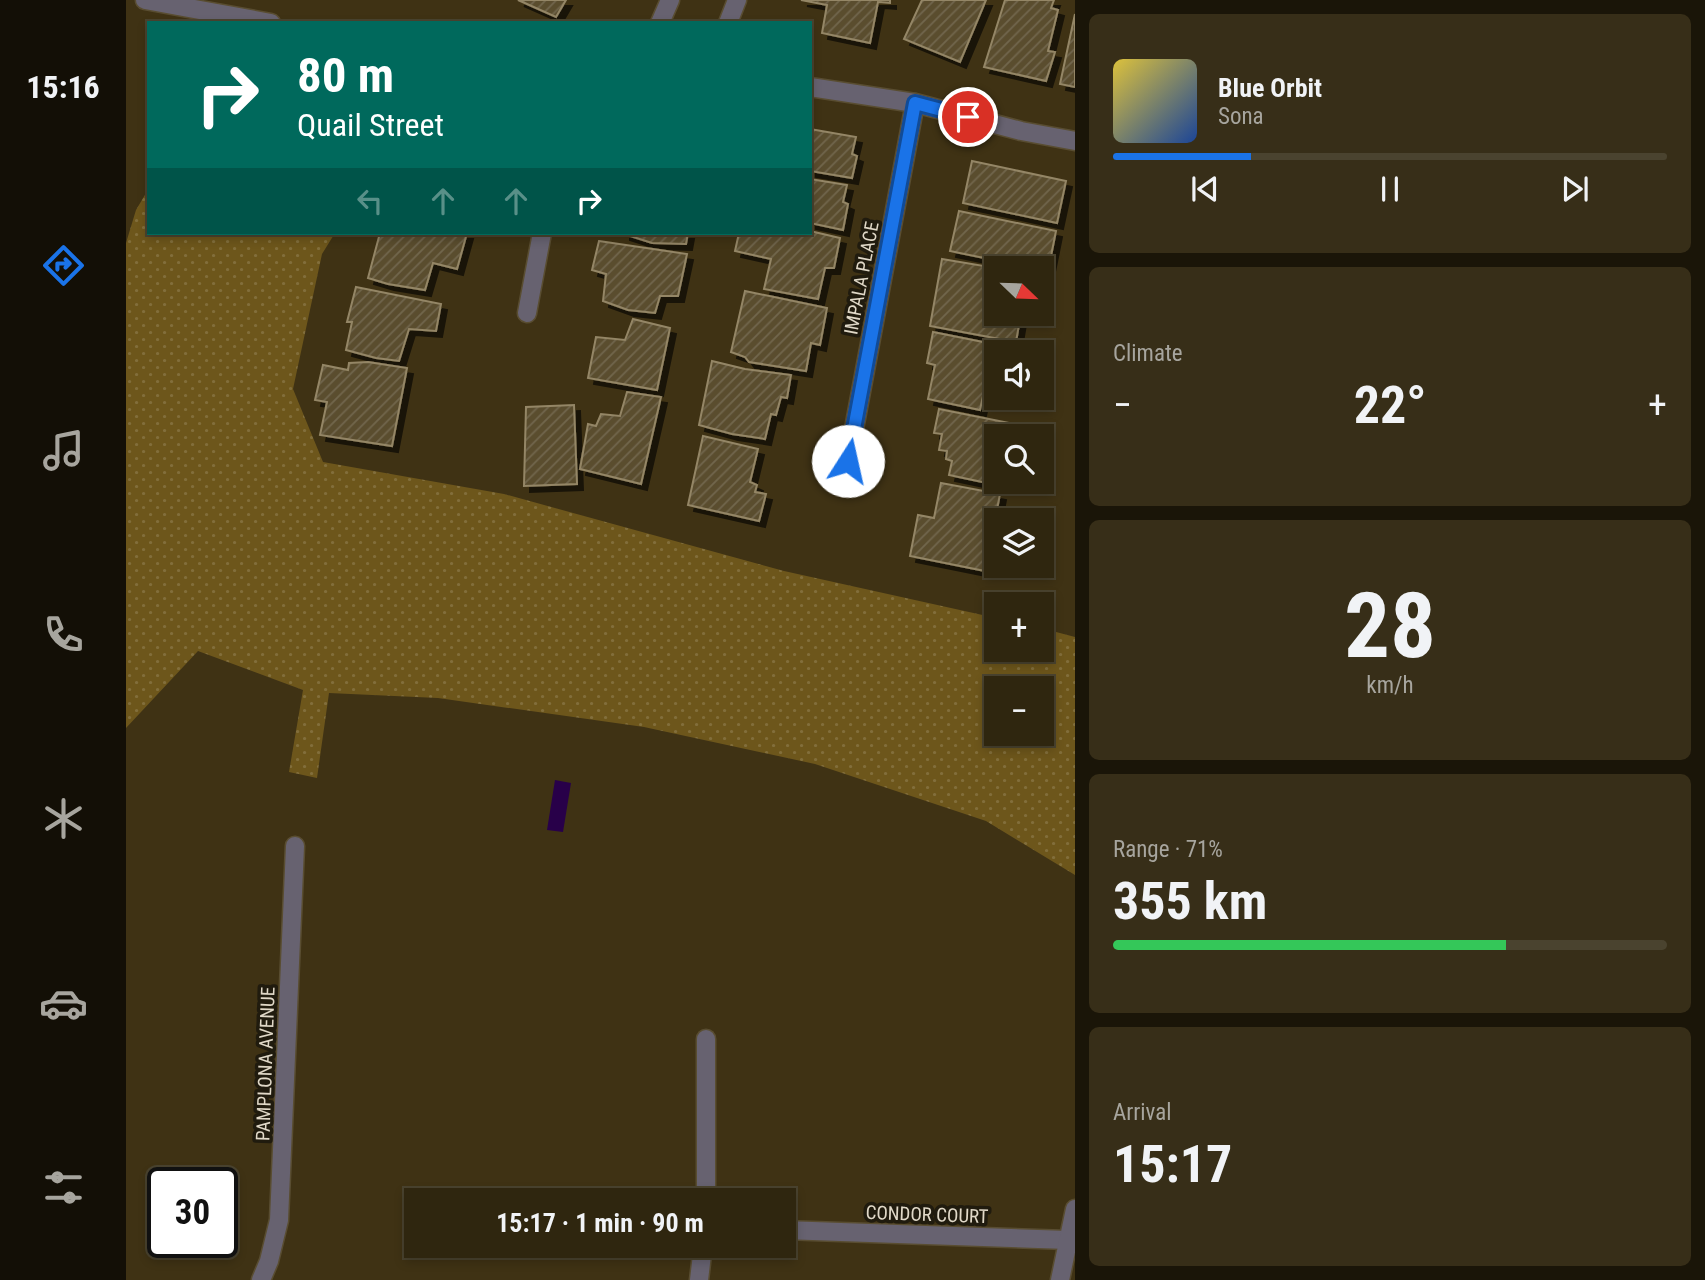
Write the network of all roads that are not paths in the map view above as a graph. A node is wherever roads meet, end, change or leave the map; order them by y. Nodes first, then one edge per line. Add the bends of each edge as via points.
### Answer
1 (145, 0) edge
2 (670, 0) edge
3 (737, 0) edge
4 (260, 21) edge
5 (661, 21) edge
6 (729, 21) edge
7 (812, 87) edge
8 (915, 103) junction
9 (1075, 141) edge
10 (542, 235) edge
11 (527, 313) dead end
12 (848, 461) dead end
13 (295, 846) dead end
14 (706, 1039) dead end
15 (706, 1188) edge
16 (1075, 1209) edge
17 (796, 1230) edge
18 (1068, 1240) junction
19 (702, 1258) edge
20 (261, 1280) edge
21 (699, 1280) edge
22 (1060, 1280) edge

1 - 4 street
2 - 5 street
3 - 6 street
7 - 8 street
8 - 9 street
8 - 12 street, IMPALA PLACE
10 - 11 street
13 - 20 street, PAMPLONA AVENUE via 279,1220
14 - 15 street
16 - 18 street
17 - 18 street, CONDOR COURT
18 - 22 street
19 - 21 street

